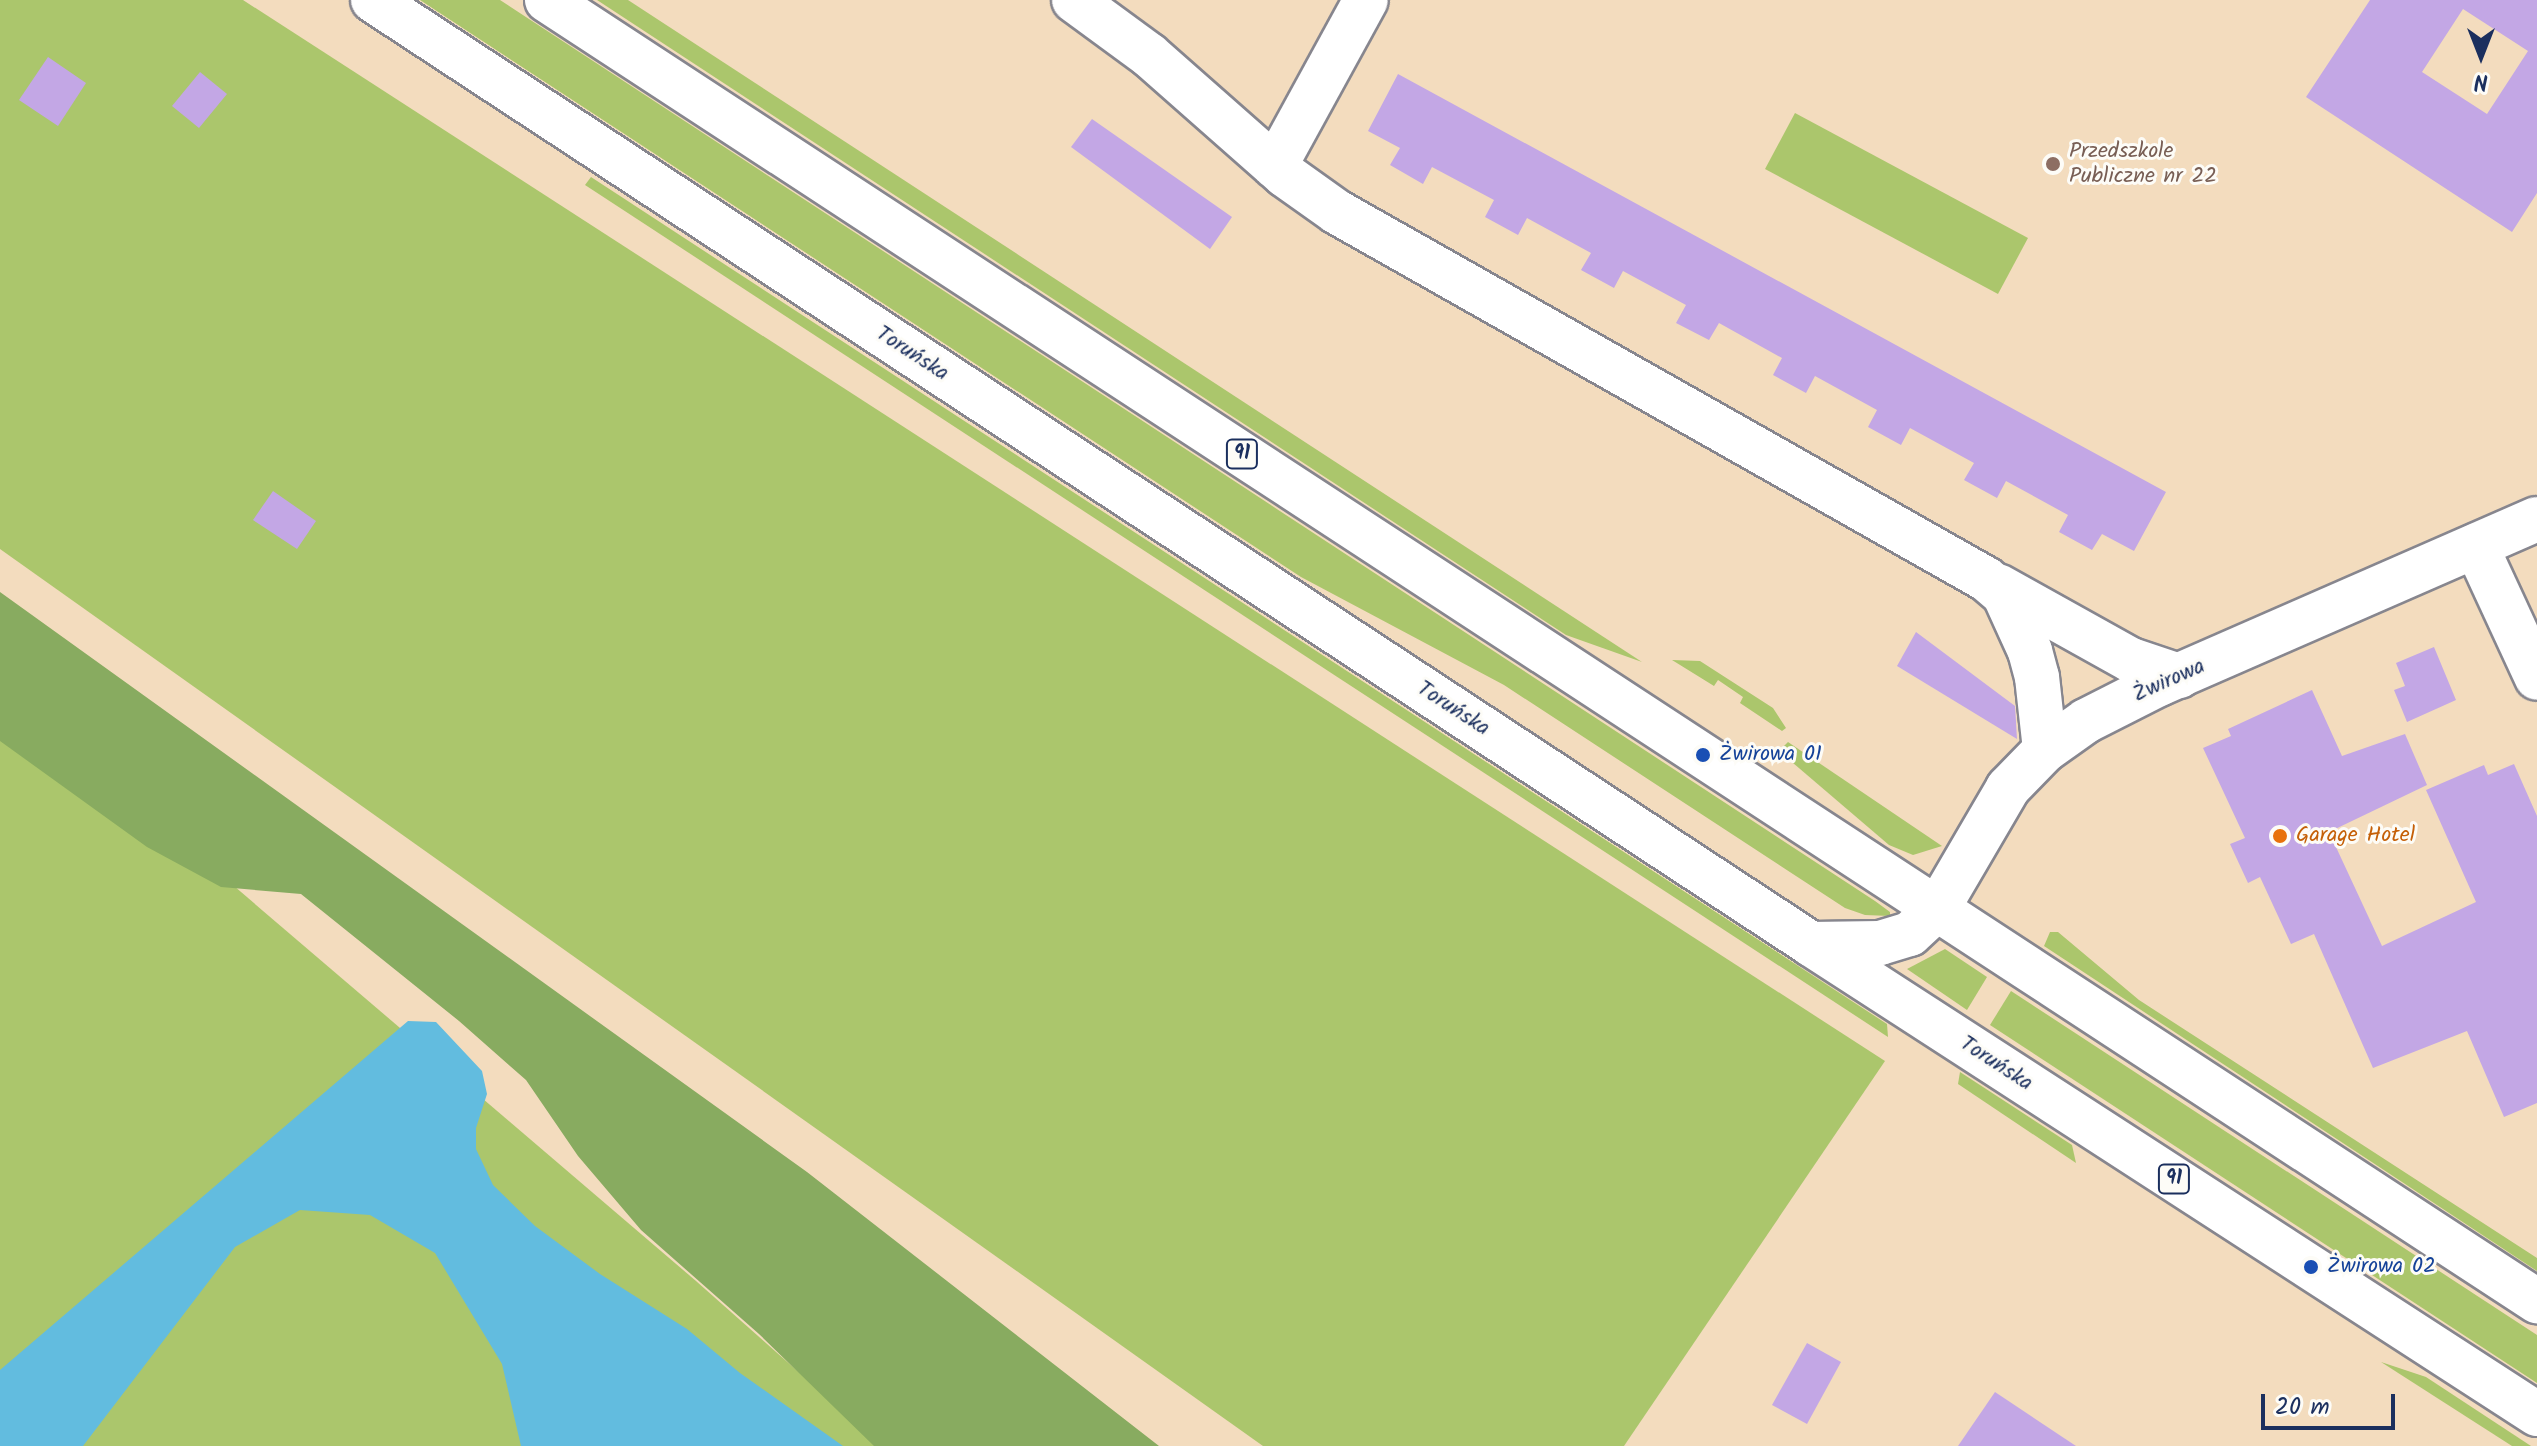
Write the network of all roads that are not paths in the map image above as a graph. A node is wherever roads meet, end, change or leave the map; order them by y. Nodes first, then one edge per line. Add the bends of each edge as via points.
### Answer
1 (373, 0) edge
2 (547, 0) edge
3 (1074, 0) edge
4 (1366, 0) edge
5 (1275, 166) junction
6 (2537, 519) edge
7 (2476, 546) junction
8 (1986, 579) junction
9 (2179, 676) junction
10 (2537, 678) edge
11 (2045, 750) junction
12 (1938, 908) junction
13 (1811, 944) junction
14 (2537, 1301) edge
15 (2537, 1414) edge

1 - 13 main road, Toruńska / 91
2 - 12 main road, 91
3 - 5 main road via 1149,55
4 - 5 main road
5 - 8 main road via 1337,212
6 - 7 main road, Żwirowa
7 - 9 main road, Żwirowa
7 - 10 main road
8 - 9 main road via 2131,660
8 - 11 main road via 2004,594 2030,651
9 - 11 main road, Żwirowa via 2098,715
11 - 12 main road, Żwirowa via 2008,788
12 - 13 main road, Żwirowa via 1910,934 1880,943
12 - 14 main road, 91
13 - 15 main road, Toruńska / 91

